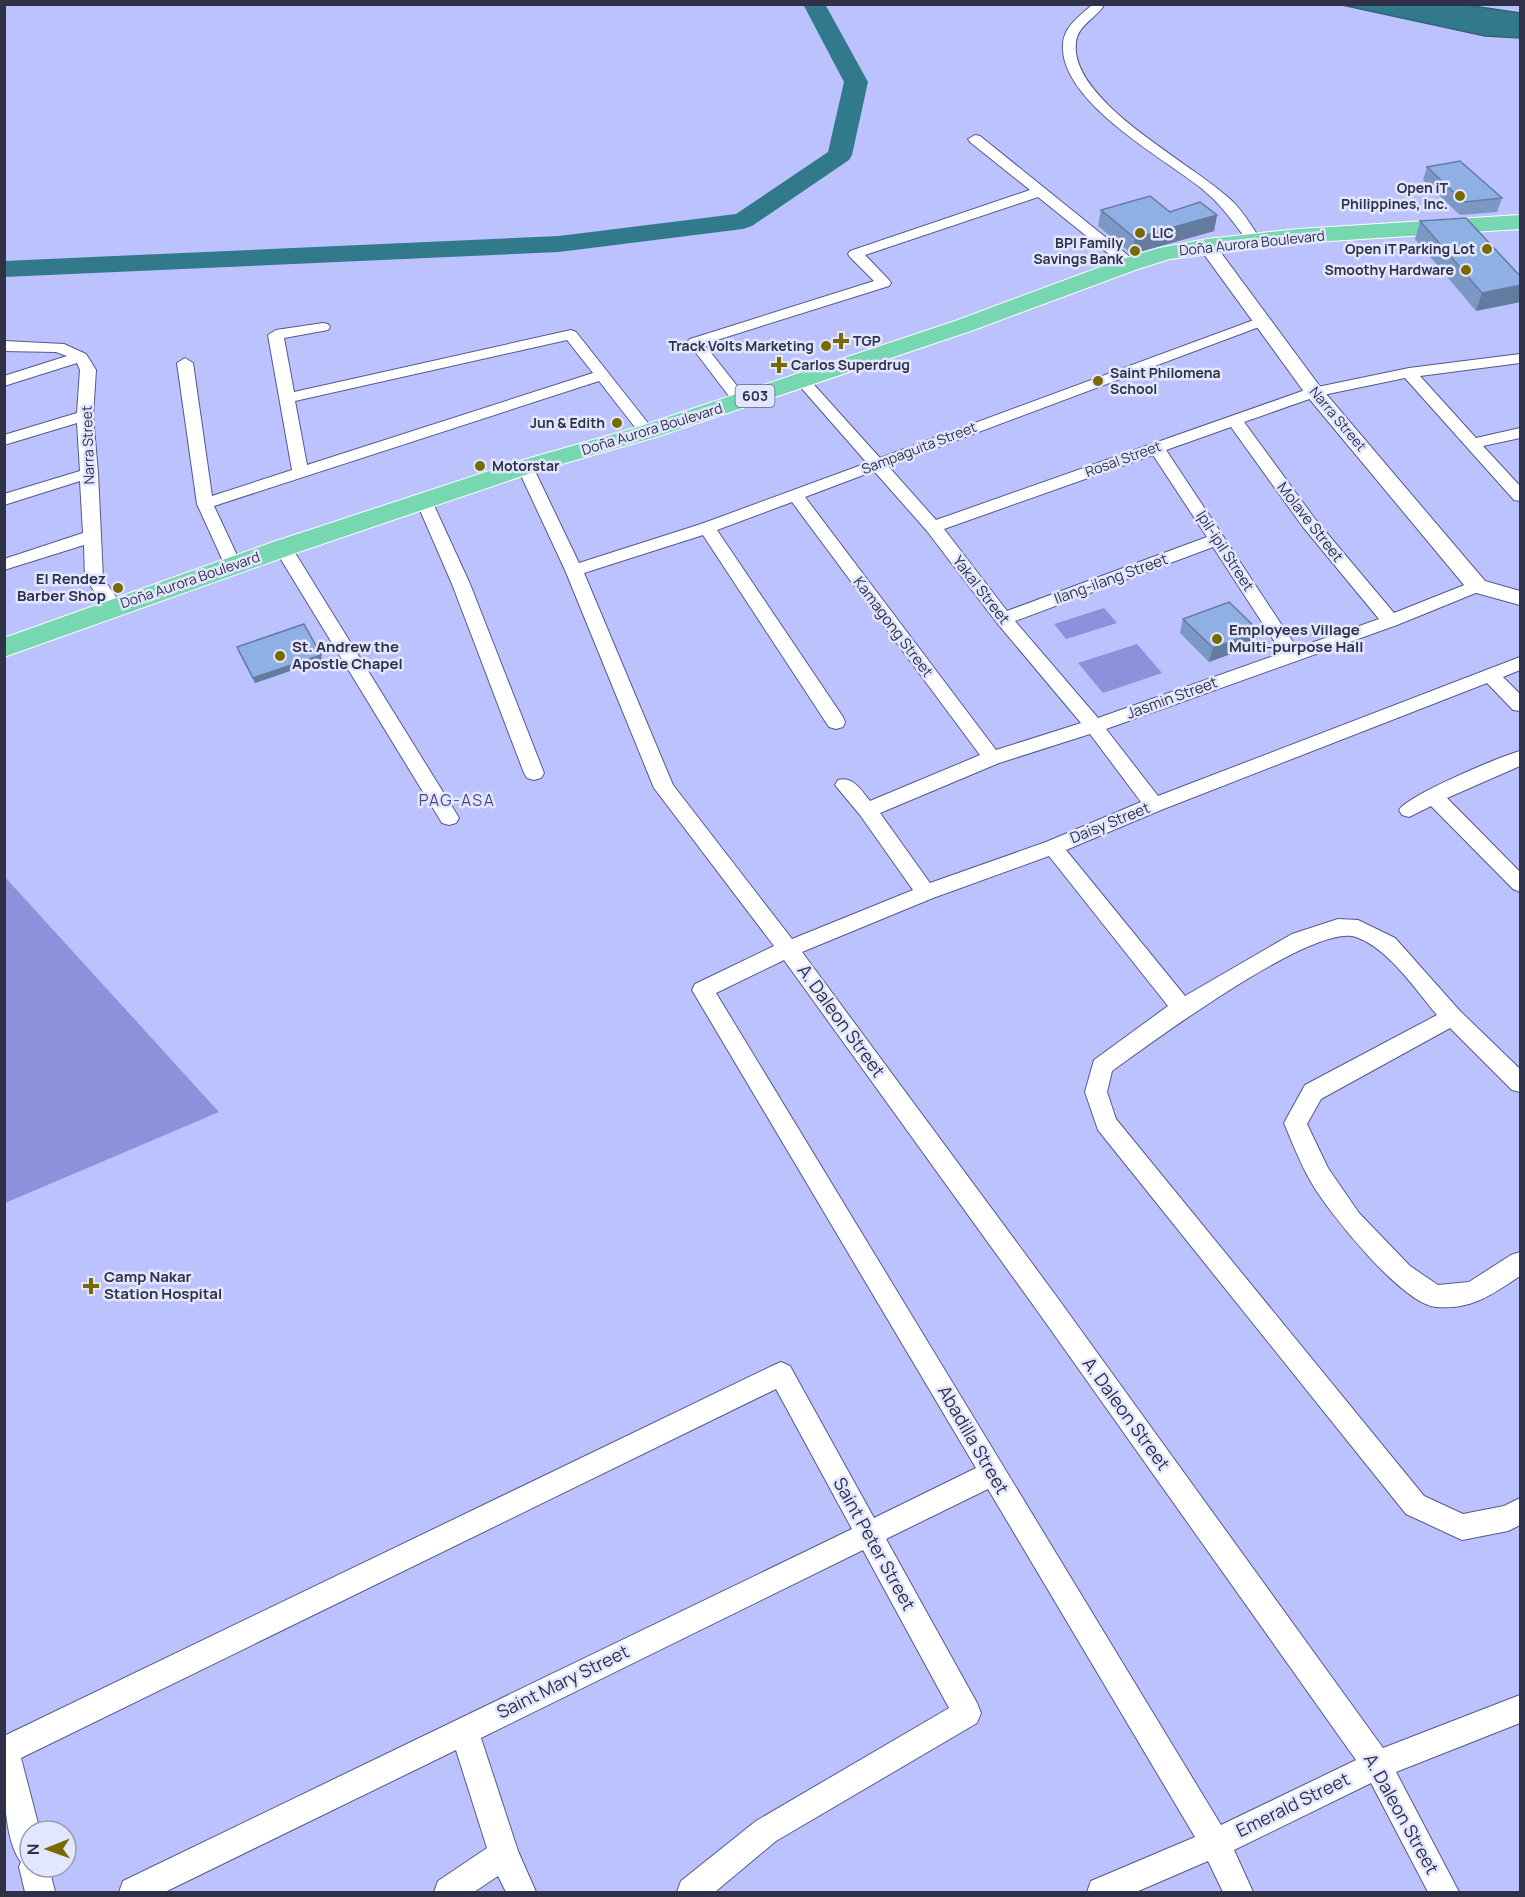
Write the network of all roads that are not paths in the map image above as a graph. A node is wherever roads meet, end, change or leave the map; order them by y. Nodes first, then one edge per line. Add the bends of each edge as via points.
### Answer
1 (1097, 7) dead end
2 (975, 139) dead end
3 (1041, 191) junction
4 (1521, 222) edge
5 (1254, 240) junction
6 (1207, 246) junction
7 (1130, 264) junction
8 (1262, 321) junction
9 (323, 327) dead end
10 (4, 346) edge
11 (81, 357) junction
12 (1521, 358) edge
13 (185, 363) dead end
14 (1409, 373) junction
15 (602, 375) junction
16 (802, 380) junction
17 (4, 381) edge
18 (1314, 392) junction
19 (287, 398) junction
20 (741, 401) junction
21 (85, 416) junction
22 (1233, 419) junction
23 (647, 432) junction
24 (1521, 433) edge
25 (4, 440) edge
26 (1473, 443) junction
27 (1156, 447) junction
28 (876, 464) junction
29 (525, 467) junction
30 (300, 472) junction
31 (90, 473) junction
32 (796, 495) junction
33 (1521, 496) edge
34 (4, 500) edge
35 (424, 501) junction
36 (205, 504) junction
37 (933, 527) junction
38 (707, 528) junction
39 (92, 536) junction
40 (1218, 539) junction
41 (283, 548) junction
42 (4, 565) edge
43 (233, 566) junction
44 (574, 570) junction
45 (1477, 586) junction
46 (1521, 598) edge
47 (114, 607) junction
48 (1003, 619) junction
49 (1391, 621) junction
50 (4, 648) edge
51 (1293, 655) junction
52 (1521, 663) edge
53 (1490, 675) junction
54 (1521, 705) edge
55 (836, 722) dead end
56 (1094, 726) junction
57 (992, 758) junction
58 (1521, 758) edge
59 (534, 773) dead end
60 (845, 785) dead end
61 (1433, 796) junction
62 (1154, 805) junction
63 (867, 810) junction
64 (1409, 810) dead end
65 (449, 818) dead end
66 (1053, 847) junction
67 (1521, 884) edge
68 (926, 893) junction
69 (788, 949) junction
70 (703, 990) joint
71 (1182, 1008) junction
72 (1452, 1017) junction
73 (1521, 1083) edge
74 (1521, 1263) edge
75 (992, 1474) junction
76 (1521, 1511) edge
77 (869, 1536) junction
78 (1521, 1709) edge
79 (464, 1730) junction
80 (5, 1751) edge
81 (1377, 1765) junction
82 (22, 1819) edge
83 (1215, 1843) junction
84 (504, 1854) junction
85 (134, 1893) edge
86 (449, 1893) edge
87 (520, 1893) edge
88 (692, 1893) edge
89 (1101, 1893) edge
90 (1238, 1893) edge
91 (1444, 1893) edge

1 - 5 street via 1071,37 1076,73 1102,106 1129,131 1206,184 1228,204
2 - 3 street
3 - 7 street
3 - 20 street via 855,254 884,283 695,342
4 - 5 main road, Doña Aurora Boulevard / 603
5 - 6 main road, Doña Aurora Boulevard / 603
6 - 7 main road, Doña Aurora Boulevard / 603
6 - 8 street, Narra Street
7 - 16 main road, Doña Aurora Boulevard / 603
8 - 18 street, Narra Street
8 - 28 street, Sampaguita Street
9 - 19 street via 276,335
10 - 11 street via 59,347
11 - 17 street
11 - 21 street, Narra Street via 88,370
12 - 14 street, Rosal Street
13 - 36 street
14 - 18 street, Rosal Street
14 - 26 street
15 - 19 street via 571,335
15 - 23 street
15 - 30 street
16 - 20 main road, Doña Aurora Boulevard / 603
16 - 28 street, Yakal Street
18 - 22 street, Rosal Street
18 - 45 street, Narra Street
19 - 30 street
20 - 23 main road, Doña Aurora Boulevard / 603
21 - 25 street
21 - 31 street, Narra Street
22 - 27 street, Rosal Street
22 - 49 street, Molave Street via 1309,523
23 - 29 main road, Doña Aurora Boulevard / 603
24 - 26 street
26 - 33 street
27 - 37 street, Rosal Street
27 - 40 street, Ipil-ipil Street
28 - 32 street, Sampaguita Street
28 - 37 street, Yakal Street
29 - 35 main road, Doña Aurora Boulevard / 603
29 - 44 street, A. Daleon Street
30 - 36 street
31 - 34 street
31 - 39 street, Narra Street
32 - 38 street, Sampaguita Street
32 - 57 street, Kamagong Street
35 - 41 main road, Doña Aurora Boulevard / 603
35 - 59 street via 461,584
36 - 43 street
37 - 48 street, Yakal Street
38 - 44 street, Sampaguita Street
38 - 55 street
39 - 42 street
39 - 47 street, Narra Street via 94,578
40 - 48 street, Ilang-ilang Street
40 - 51 street, Ipil-ipil Street
41 - 43 main road, Doña Aurora Boulevard / 603
41 - 65 street
43 - 47 main road, Doña Aurora Boulevard / 603
44 - 69 street, A. Daleon Street via 664,788
45 - 46 street
45 - 49 street, Jasmin Street
47 - 50 main road, Doña Aurora Boulevard / 603
48 - 56 street, Yakal Street
49 - 51 street, Jasmin Street
51 - 56 street, Jasmin Street
52 - 53 street, Daisy Street
53 - 54 street
53 - 62 street, Daisy Street
56 - 57 street, Jasmin Street
56 - 62 street, Yakal Street
57 - 63 street, Jasmin Street
58 - 61 street
60 - 63 street
61 - 64 street
61 - 67 street
62 - 66 street, Daisy Street
63 - 68 street
66 - 68 street, Daisy Street
66 - 71 street
68 - 69 street, Daisy Street
69 - 70 street, Daisy Street
69 - 81 street, A. Daleon Street
70 - 75 street, Abadilla Street
71 - 72 street via 1299,940 1338,927 1358,928 1388,944
71 - 76 street via 1102,1066 1096,1092 1106,1122 1414,1505 1462,1527 1509,1518
72 - 73 street
72 - 74 street via 1313,1092 1295,1123 1319,1175 1351,1220 1401,1274 1435,1296 1473,1293
75 - 77 street, Saint Mary Street
75 - 83 street, Abadilla Street
77 - 79 street, Saint Mary Street
77 - 80 street, Saint Peter Street via 781,1374
77 - 88 street, Saint Peter Street via 967,1713 766,1831
78 - 81 street, Emerald Street
79 - 84 street
79 - 85 street, Saint Mary Street
80 - 82 street
81 - 83 street, Emerald Street
81 - 91 street, A. Daleon Street
83 - 89 street, Emerald Street
83 - 90 street, Abadilla Street
84 - 86 street
84 - 87 street

